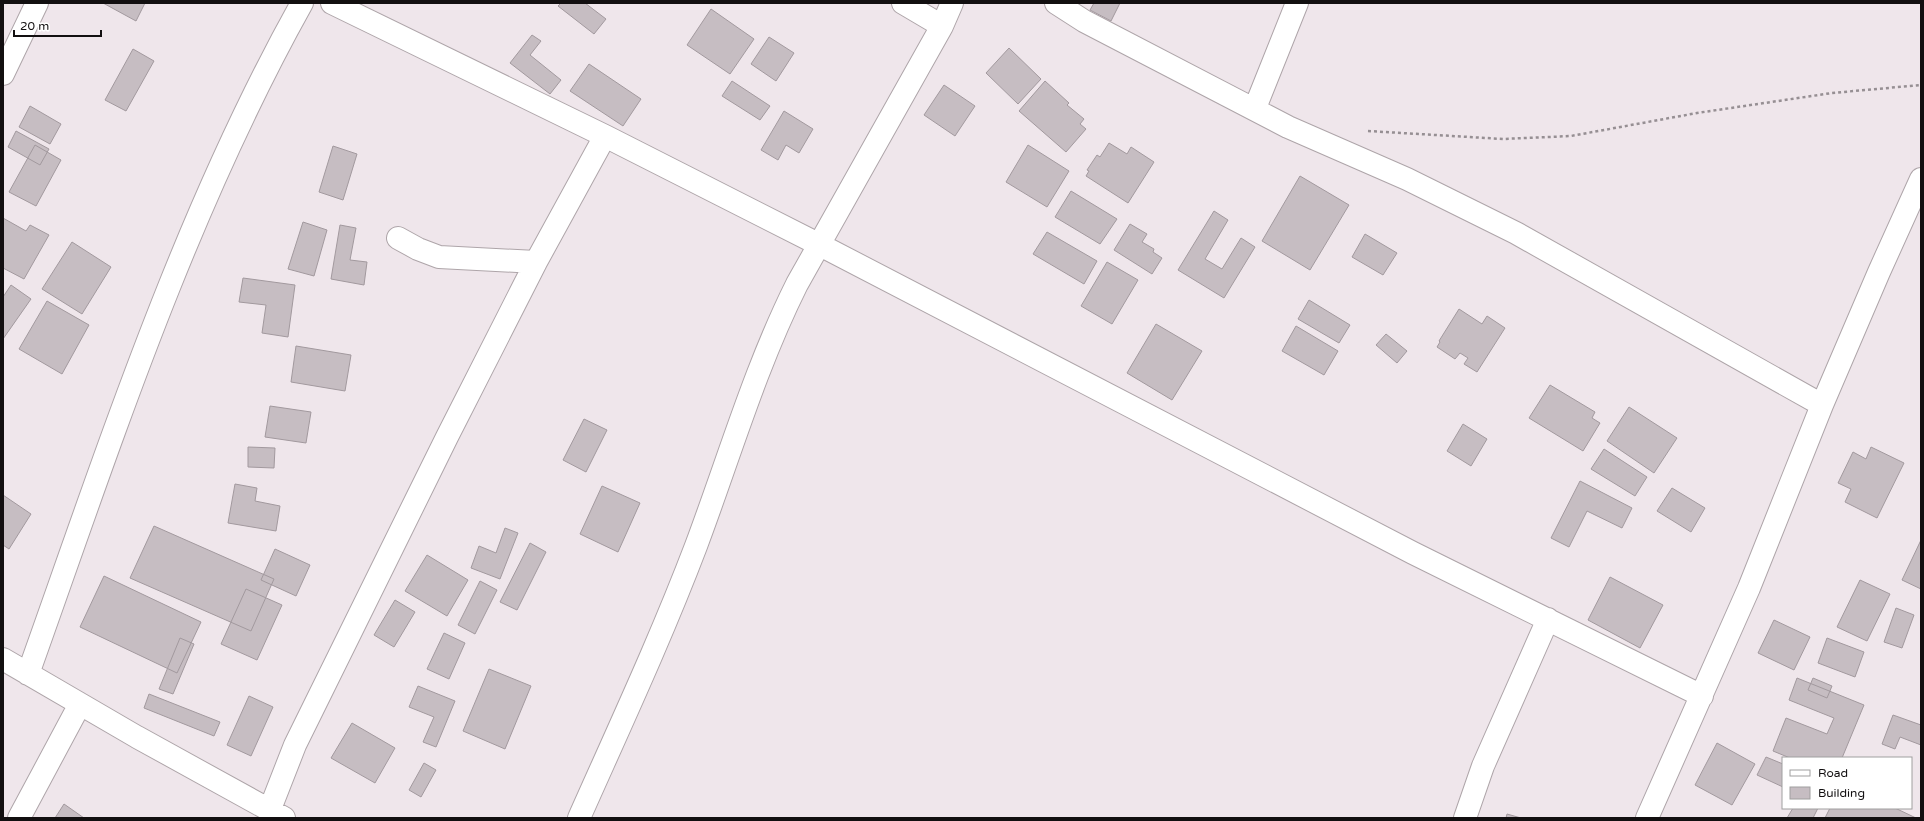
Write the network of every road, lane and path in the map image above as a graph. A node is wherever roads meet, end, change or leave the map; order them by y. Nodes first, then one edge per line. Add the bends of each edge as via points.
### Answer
1 (37, 3) edge
2 (302, 3) edge
3 (332, 3) edge
4 (904, 3) edge
5 (952, 3) edge
6 (1056, 3) edge
7 (1297, 3) edge
8 (942, 26) junction
9 (3, 74) edge
10 (1921, 85) edge
11 (1255, 108) junction
12 (1367, 131) dead end
13 (605, 136) junction
14 (1921, 179) edge
15 (398, 238) dead end
16 (820, 245) junction
17 (536, 262) junction
18 (1822, 405) junction
19 (1548, 618) junction
20 (3, 659) edge
21 (28, 674) junction
22 (1702, 696) junction
23 (80, 704) junction
24 (277, 814) edge
25 (18, 818) edge
26 (579, 818) edge
27 (1465, 818) edge
28 (1648, 818) edge

1 - 9 street
2 - 21 street via 269,61 226,152 145,345
3 - 13 street
4 - 8 street
5 - 8 street
6 - 11 street via 1098,28
7 - 11 street
8 - 16 street
10 - 12 path via 1832,93 1571,136 1503,139
11 - 18 street via 1288,127 1407,179 1516,233
13 - 16 street
13 - 17 street
14 - 18 street
15 - 17 street via 439,257
16 - 19 street via 1413,553
16 - 26 street via 782,315 743,412 696,546
17 - 24 street via 446,437 296,745
18 - 22 street via 1749,588
19 - 22 street
19 - 27 street via 1484,766
20 - 21 street
21 - 23 street
22 - 28 street
23 - 24 street
23 - 25 street

